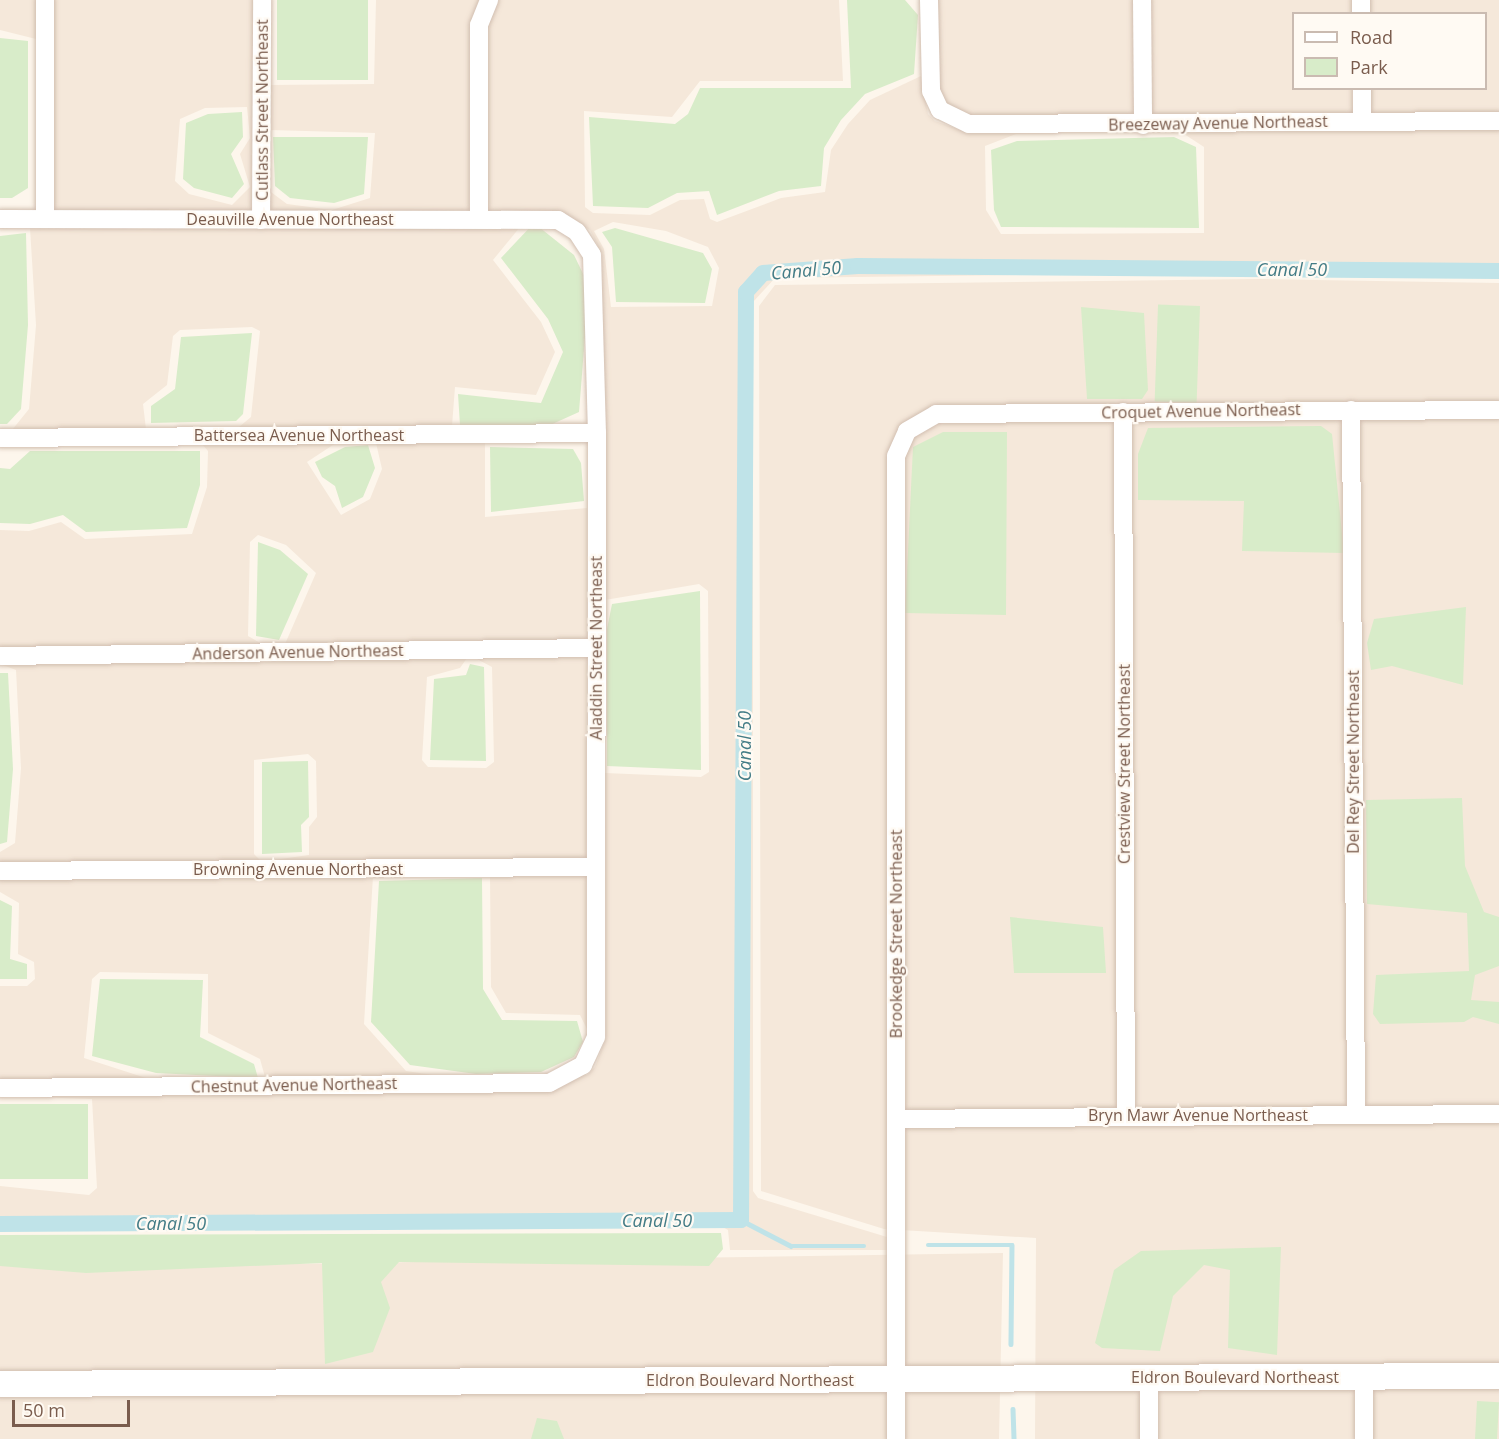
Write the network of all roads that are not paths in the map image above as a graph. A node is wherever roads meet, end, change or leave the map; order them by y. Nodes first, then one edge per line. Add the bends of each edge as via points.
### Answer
1 (45, 0) edge
2 (262, 0) edge
3 (489, 0) edge
4 (929, 0) edge
5 (1142, 0) edge
6 (1362, 90) edge
7 (1499, 121) edge
8 (1362, 122) junction
9 (1143, 125) junction
10 (478, 218) junction
11 (0, 219) edge
12 (45, 219) junction
13 (261, 220) junction
14 (577, 232) joint
15 (1351, 410) junction
16 (1499, 410) edge
17 (1123, 412) junction
18 (907, 431) joint
19 (597, 433) junction
20 (0, 438) edge
21 (596, 648) junction
22 (0, 656) edge
23 (595, 867) junction
24 (0, 871) edge
25 (583, 1065) joint
26 (0, 1088) edge
27 (1499, 1114) edge
28 (1125, 1115) junction
29 (1356, 1115) junction
30 (897, 1119) junction
31 (1364, 1376) junction
32 (1499, 1376) edge
33 (1149, 1377) junction
34 (896, 1379) junction
35 (0, 1384) edge
36 (896, 1439) edge
37 (1149, 1439) edge
38 (1364, 1439) edge

1 - 12 street
2 - 13 street, Cutlass Street Northeast
3 - 10 street via 479,25
4 - 9 street, Breezeway Avenue Northeast via 931,91 940,110 969,124
5 - 9 street
6 - 8 street
7 - 8 street, Breezeway Avenue Northeast
8 - 9 street, Breezeway Avenue Northeast
10 - 13 street, Deauville Avenue Northeast
10 - 14 street, Deauville Avenue Northeast via 558,220
11 - 12 street, Deauville Avenue Northeast
12 - 13 street, Deauville Avenue Northeast
14 - 19 street, Aladdin Street Northeast via 592,255
15 - 16 street, Croquet Avenue Northeast
15 - 17 street, Croquet Avenue Northeast
15 - 29 street, Del Rey Street Northeast
17 - 18 street, Croquet Avenue Northeast via 936,414
17 - 28 street, Crestview Street Northeast
18 - 30 street, Brookedge Street Northeast via 896,456
19 - 20 street, Battersea Avenue Northeast
19 - 21 street, Aladdin Street Northeast
21 - 22 street, Anderson Avenue Northeast
21 - 23 street, Aladdin Street Northeast
23 - 24 street, Browning Avenue Northeast
23 - 25 street, Aladdin Street Northeast via 596,1037
25 - 26 street, Chestnut Avenue Northeast via 549,1083
27 - 29 street, Bryn Mawr Avenue Northeast
28 - 29 street, Bryn Mawr Avenue Northeast
28 - 30 street, Bryn Mawr Avenue Northeast
30 - 34 street, Brookedge Street Northeast
31 - 32 street, Eldron Boulevard Northeast
31 - 33 street, Eldron Boulevard Northeast
31 - 38 street
33 - 34 street, Eldron Boulevard Northeast
33 - 37 street
34 - 35 street, Eldron Boulevard Northeast
34 - 36 street, Brookedge Street Northeast

